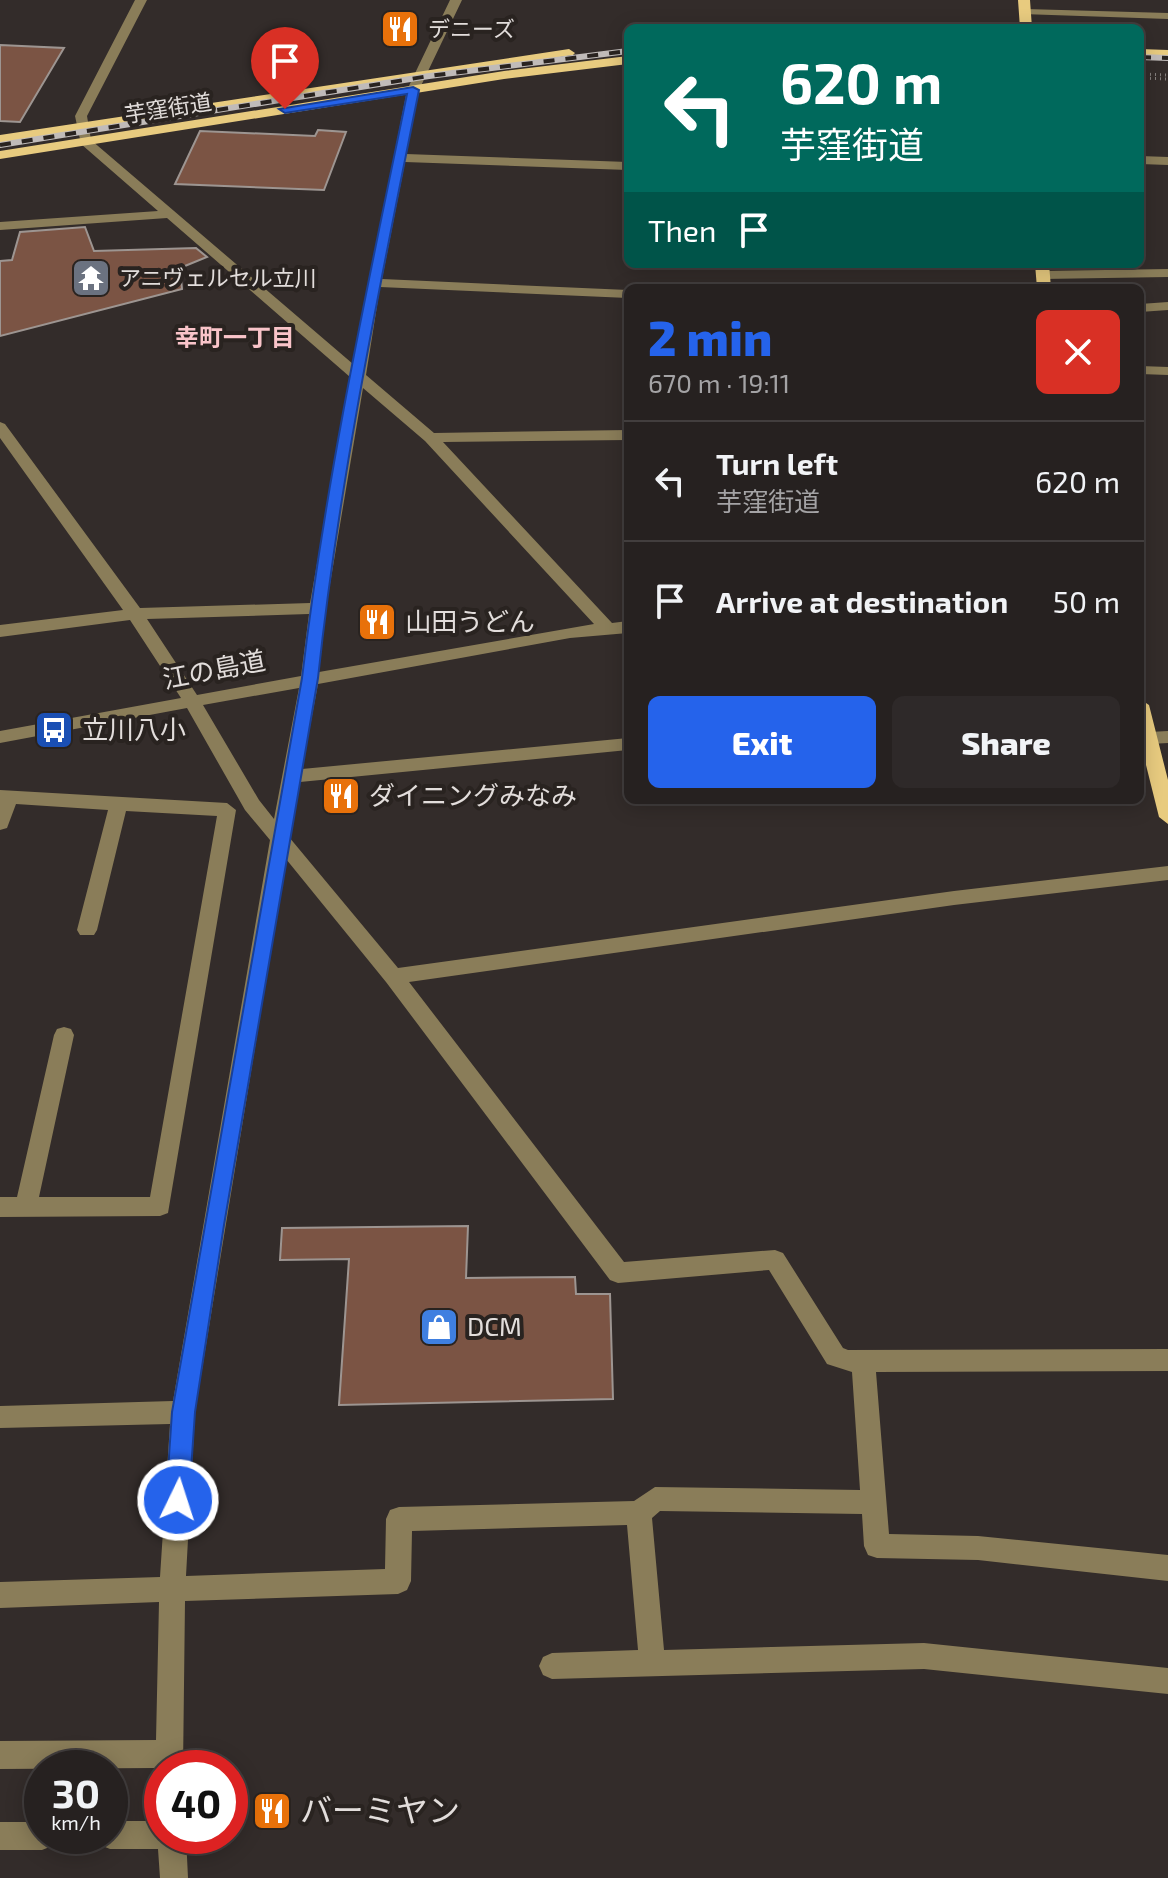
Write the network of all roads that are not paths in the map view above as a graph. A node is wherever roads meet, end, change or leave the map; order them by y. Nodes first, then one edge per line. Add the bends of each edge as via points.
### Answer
1 (141, 0) edge
2 (456, 0) edge
3 (1025, 6) edge
4 (1168, 16) edge
5 (624, 47) edge
6 (1144, 53) edge
7 (1168, 54) edge
8 (624, 60) edge
9 (1168, 67) edge
10 (1144, 71) edge
11 (417, 82) junction
12 (81, 126) junction
13 (0, 139) edge
14 (85, 141) junction
15 (0, 155) edge
16 (401, 158) junction
17 (1144, 160) edge
18 (1168, 161) edge
19 (624, 166) edge
20 (173, 214) junction
21 (0, 226) edge
22 (1168, 273) edge
23 (1043, 276) edge
24 (374, 283) junction
25 (624, 294) edge
26 (1168, 306) edge
27 (1144, 308) edge
28 (1144, 370) edge
29 (1168, 371) edge
30 (359, 379) junction
31 (0, 427) edge
32 (624, 435) edge
33 (430, 438) junction
34 (318, 608) junction
35 (135, 614) junction
36 (624, 627) edge
37 (607, 628) junction
38 (0, 631) edge
39 (310, 678) junction
40 (192, 701) junction
41 (1144, 712) edge
42 (0, 737) edge
43 (1158, 738) edge
44 (624, 744) edge
45 (293, 776) junction
46 (4, 797) edge
47 (119, 803) junction
48 (1168, 817) edge
49 (0, 823) edge
50 (279, 842) junction
51 (1168, 873) edge
52 (87, 930) dead end
53 (393, 976) junction
54 (64, 1035) dead end
55 (0, 1207) edge
56 (26, 1207) junction
57 (1168, 1360) edge
58 (863, 1362) junction
59 (183, 1412) junction
60 (0, 1417) edge
61 (872, 1502) junction
62 (639, 1513) junction
63 (1168, 1568) edge
64 (172, 1587) junction
65 (0, 1595) edge
66 (652, 1661) junction
67 (552, 1666) dead end
68 (1168, 1681) edge
69 (169, 1750) edge
70 (0, 1755) edge
71 (144, 1760) edge
72 (0, 1836) edge
73 (24, 1836) edge
74 (173, 1854) edge
75 (174, 1878) edge

1 - 12 street via 81,116
2 - 11 street
3 - 4 street
5 - 11 main road, 芋窪街道
6 - 7 main road
8 - 11 main road, 芋窪街道
9 - 10 main road
11 - 12 main road, 芋窪街道
11 - 14 main road, 芋窪街道
11 - 16 street
12 - 13 main road, 芋窪街道
12 - 14 street
14 - 15 main road, 芋窪街道
14 - 20 street
16 - 19 street
16 - 24 street
17 - 18 street
20 - 21 street
20 - 30 street
22 - 23 street
24 - 25 street
24 - 30 street
26 - 27 street
28 - 29 street
30 - 33 street
30 - 34 street
31 - 35 street
32 - 33 street
33 - 37 street
34 - 35 street
34 - 39 street
35 - 38 street
35 - 40 street
36 - 37 street, 江の島道
37 - 39 street, 江の島道
39 - 40 street, 江の島道
39 - 45 street
40 - 42 street, 江の島道
40 - 50 street
41 - 43 main road
43 - 48 main road
44 - 45 street
45 - 50 street
46 - 47 street
46 - 49 street
47 - 52 street
47 - 56 street via 227,810 160,1206
50 - 53 street
50 - 59 street
51 - 53 street
53 - 58 street via 618,1273 775,1260 835,1356
54 - 56 street
55 - 56 street
57 - 58 street
58 - 61 street
59 - 60 street
59 - 64 street
61 - 62 street via 655,1499
61 - 63 street via 877,1546 978,1548
62 - 64 street via 399,1519 398,1581
62 - 66 street
64 - 65 street
64 - 69 street
66 - 67 street
66 - 68 street via 924,1656
70 - 71 street
72 - 73 street
74 - 75 street

